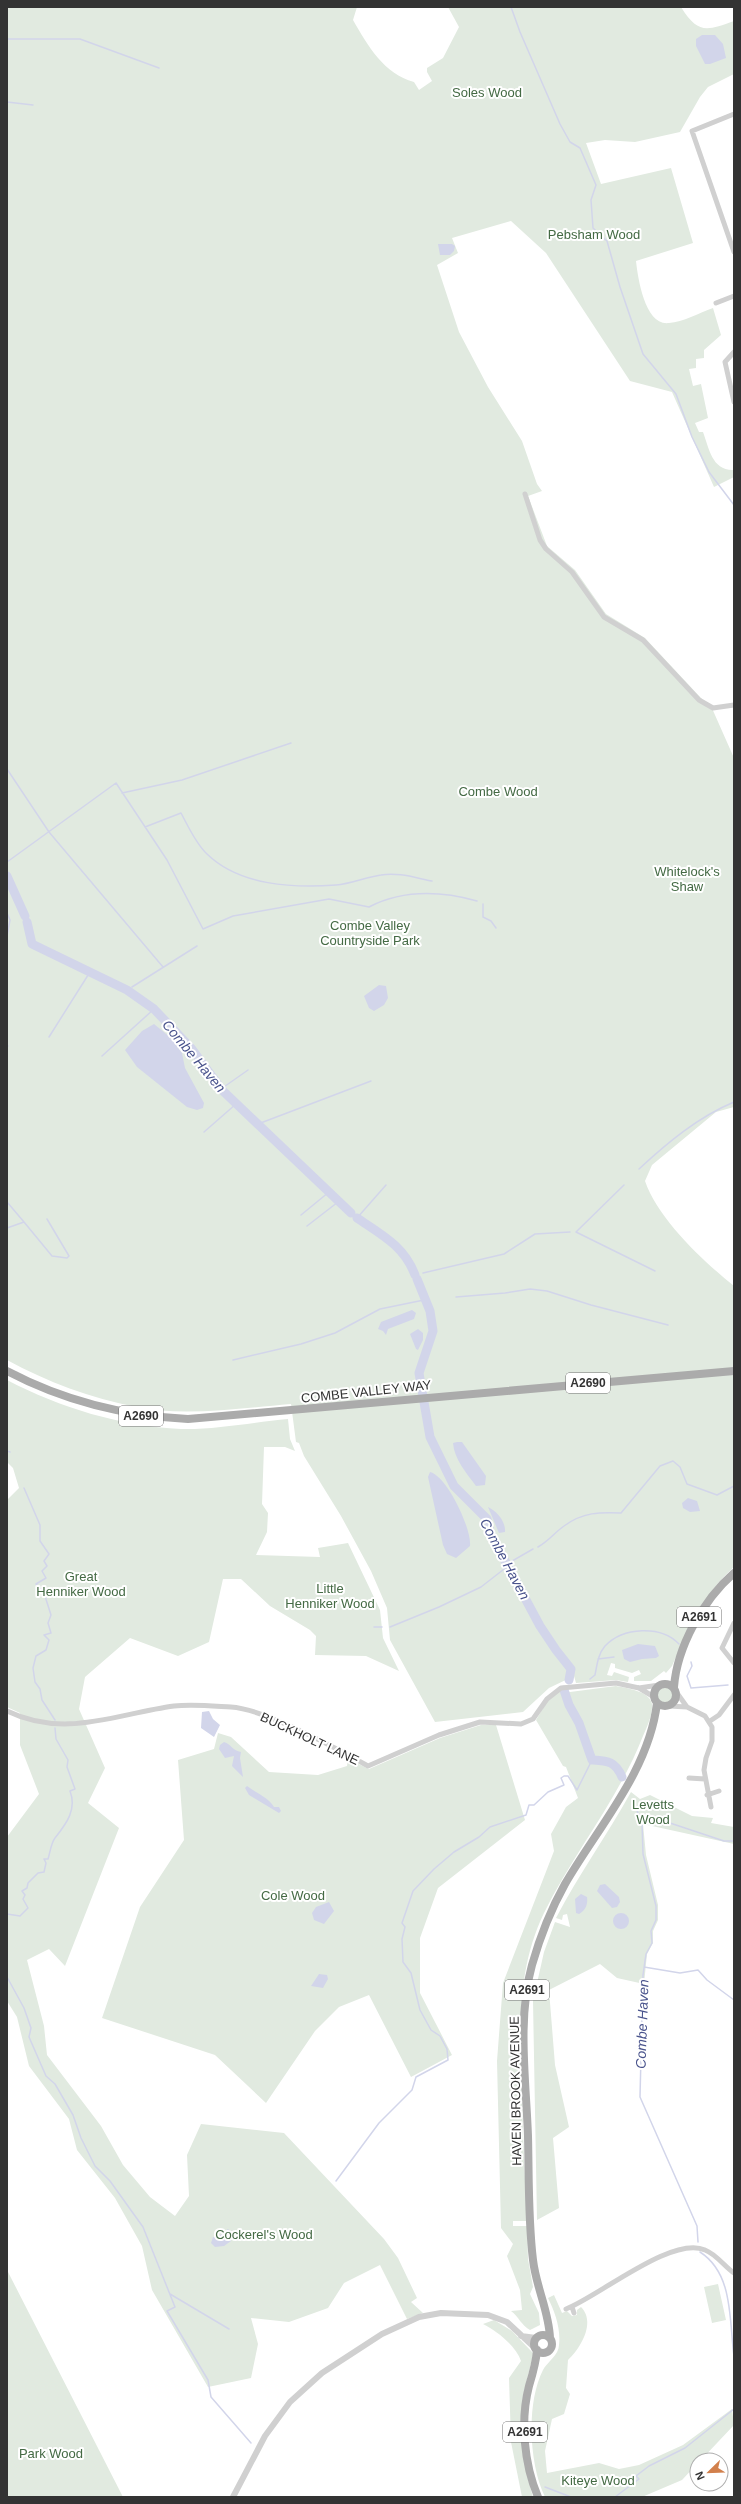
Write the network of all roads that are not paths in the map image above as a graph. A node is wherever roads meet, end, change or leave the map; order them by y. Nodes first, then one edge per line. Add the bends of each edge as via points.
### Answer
1 (734, 114) edge
2 (734, 252) edge
3 (734, 296) edge
4 (716, 303) dead end
5 (734, 352) edge
6 (734, 402) edge
7 (525, 494) dead end
8 (734, 705) edge
9 (7, 1371) edge
10 (734, 1371) edge
11 (734, 1573) edge
12 (734, 1623) edge
13 (734, 1663) edge
14 (676, 1668) junction
15 (661, 1684) junction
16 (639, 1688) junction
17 (676, 1690) junction
18 (734, 1695) edge
19 (656, 1700) junction
20 (668, 1706) junction
21 (686, 1706) junction
22 (7, 1711) edge
23 (710, 1721) junction
24 (655, 1722) junction
25 (689, 1778) dead end
26 (704, 1779) junction
27 (718, 1791) dead end
28 (707, 1795) junction
29 (711, 1807) dead end
30 (734, 2273) edge
31 (572, 2307) junction
32 (566, 2309) dead end
33 (574, 2313) dead end
34 (550, 2320) junction
35 (521, 2336) junction
36 (539, 2337) junction
37 (550, 2338) junction
38 (536, 2349) junction
39 (548, 2351) junction
40 (536, 2367) junction
41 (234, 2497) edge
42 (538, 2497) edge

1 - 2 street via 692,131
3 - 4 street
5 - 6 street via 725,362
7 - 8 street via 540,540 546,550 572,572 604,616 644,640 703,703 713,708
9 - 10 main road, COMBE VALLEY WAY / A2690 via 82,1403 123,1413 188,1419
11 - 14 main road, A2691 via 701,1614
12 - 13 street via 722,1648
14 - 15 main road, A2691
14 - 17 main road, A2691
15 - 16 street, BUCKHOLT LANE
15 - 17 main road via 669,1684
15 - 19 main road via 655,1690
16 - 19 street, BUCKHOLT LANE
16 - 22 street, BUCKHOLT LANE via 616,1683 561,1688 547,1699 533,1719 521,1724 480,1722 439,1735 368,1766 334,1747 282,1724 234,1707 175,1706 60,1726
17 - 20 main road via 676,1700
17 - 21 street
18 - 23 street via 719,1715
19 - 20 main road
19 - 24 main road, HAVEN BROOK AVENUE / A2691
20 - 21 street
20 - 24 main road, HAVEN BROOK AVENUE / A2691
21 - 23 street
23 - 26 street via 714,1732 706,1758
24 - 34 main road, HAVEN BROOK AVENUE / A2691 via 621,1795 565,1885 549,1917 528,1985 525,2053 532,2236 537,2284
25 - 26 street
26 - 28 street
27 - 28 street
28 - 29 street
30 - 31 street via 706,2250 688,2249 636,2268
31 - 32 street
31 - 33 street
34 - 36 main road
34 - 37 main road, HAVEN BROOK AVENUE / A2691
35 - 36 street
35 - 38 street
35 - 41 street via 507,2322 492,2316 441,2313 419,2317 382,2334 322,2372 290,2402 265,2436
36 - 37 main road
36 - 38 main road
37 - 39 main road via 552,2345
38 - 39 main road
38 - 40 main road, A2691
39 - 40 main road, A2691
40 - 42 main road, A2691 via 529,2385 525,2425 528,2461

